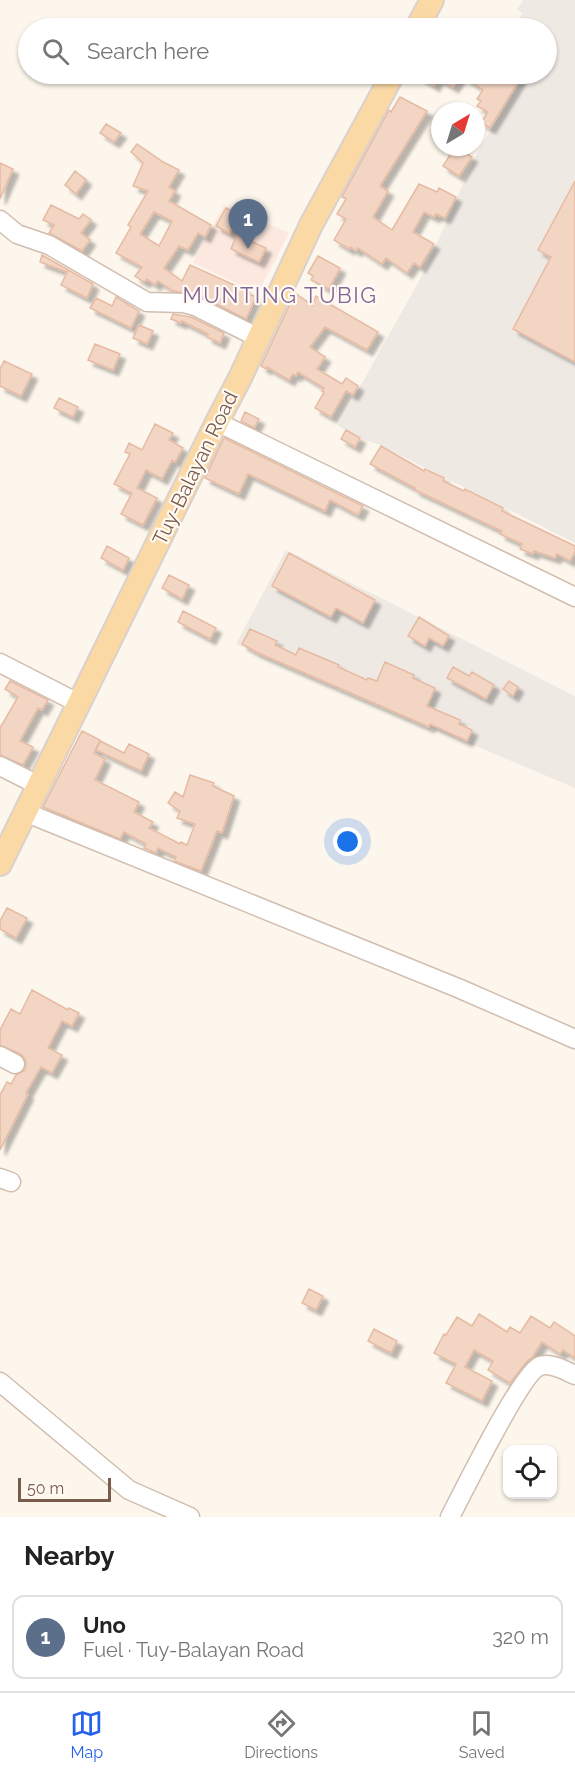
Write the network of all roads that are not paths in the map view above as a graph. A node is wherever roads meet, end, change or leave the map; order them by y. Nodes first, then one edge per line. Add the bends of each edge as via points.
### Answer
1 (432, 0) edge
2 (422, 18) edge
3 (388, 84) edge
4 (0, 220) edge
5 (259, 338) junction
6 (217, 423) junction
7 (575, 597) edge
8 (0, 663) edge
9 (80, 704) junction
10 (0, 766) edge
11 (40, 786) junction
12 (27, 813) junction
13 (0, 864) edge
14 (575, 1040) edge
15 (575, 1375) edge
16 (0, 1382) edge
17 (190, 1517) edge
18 (450, 1517) edge

1 - 2 main road
3 - 5 main road, Tuy-Balayan Road via 311,225
4 - 5 street via 17,234 49,245 147,303 195,306
5 - 6 main road, Tuy-Balayan Road
6 - 7 street
6 - 9 main road, Tuy-Balayan Road
8 - 9 street
9 - 11 main road, Tuy-Balayan Road
10 - 11 street
11 - 12 main road, Tuy-Balayan Road
12 - 13 main road, Tuy-Balayan Road
12 - 14 street via 458,988
15 - 18 street via 550,1366 533,1371 512,1400
16 - 17 street via 129,1490

